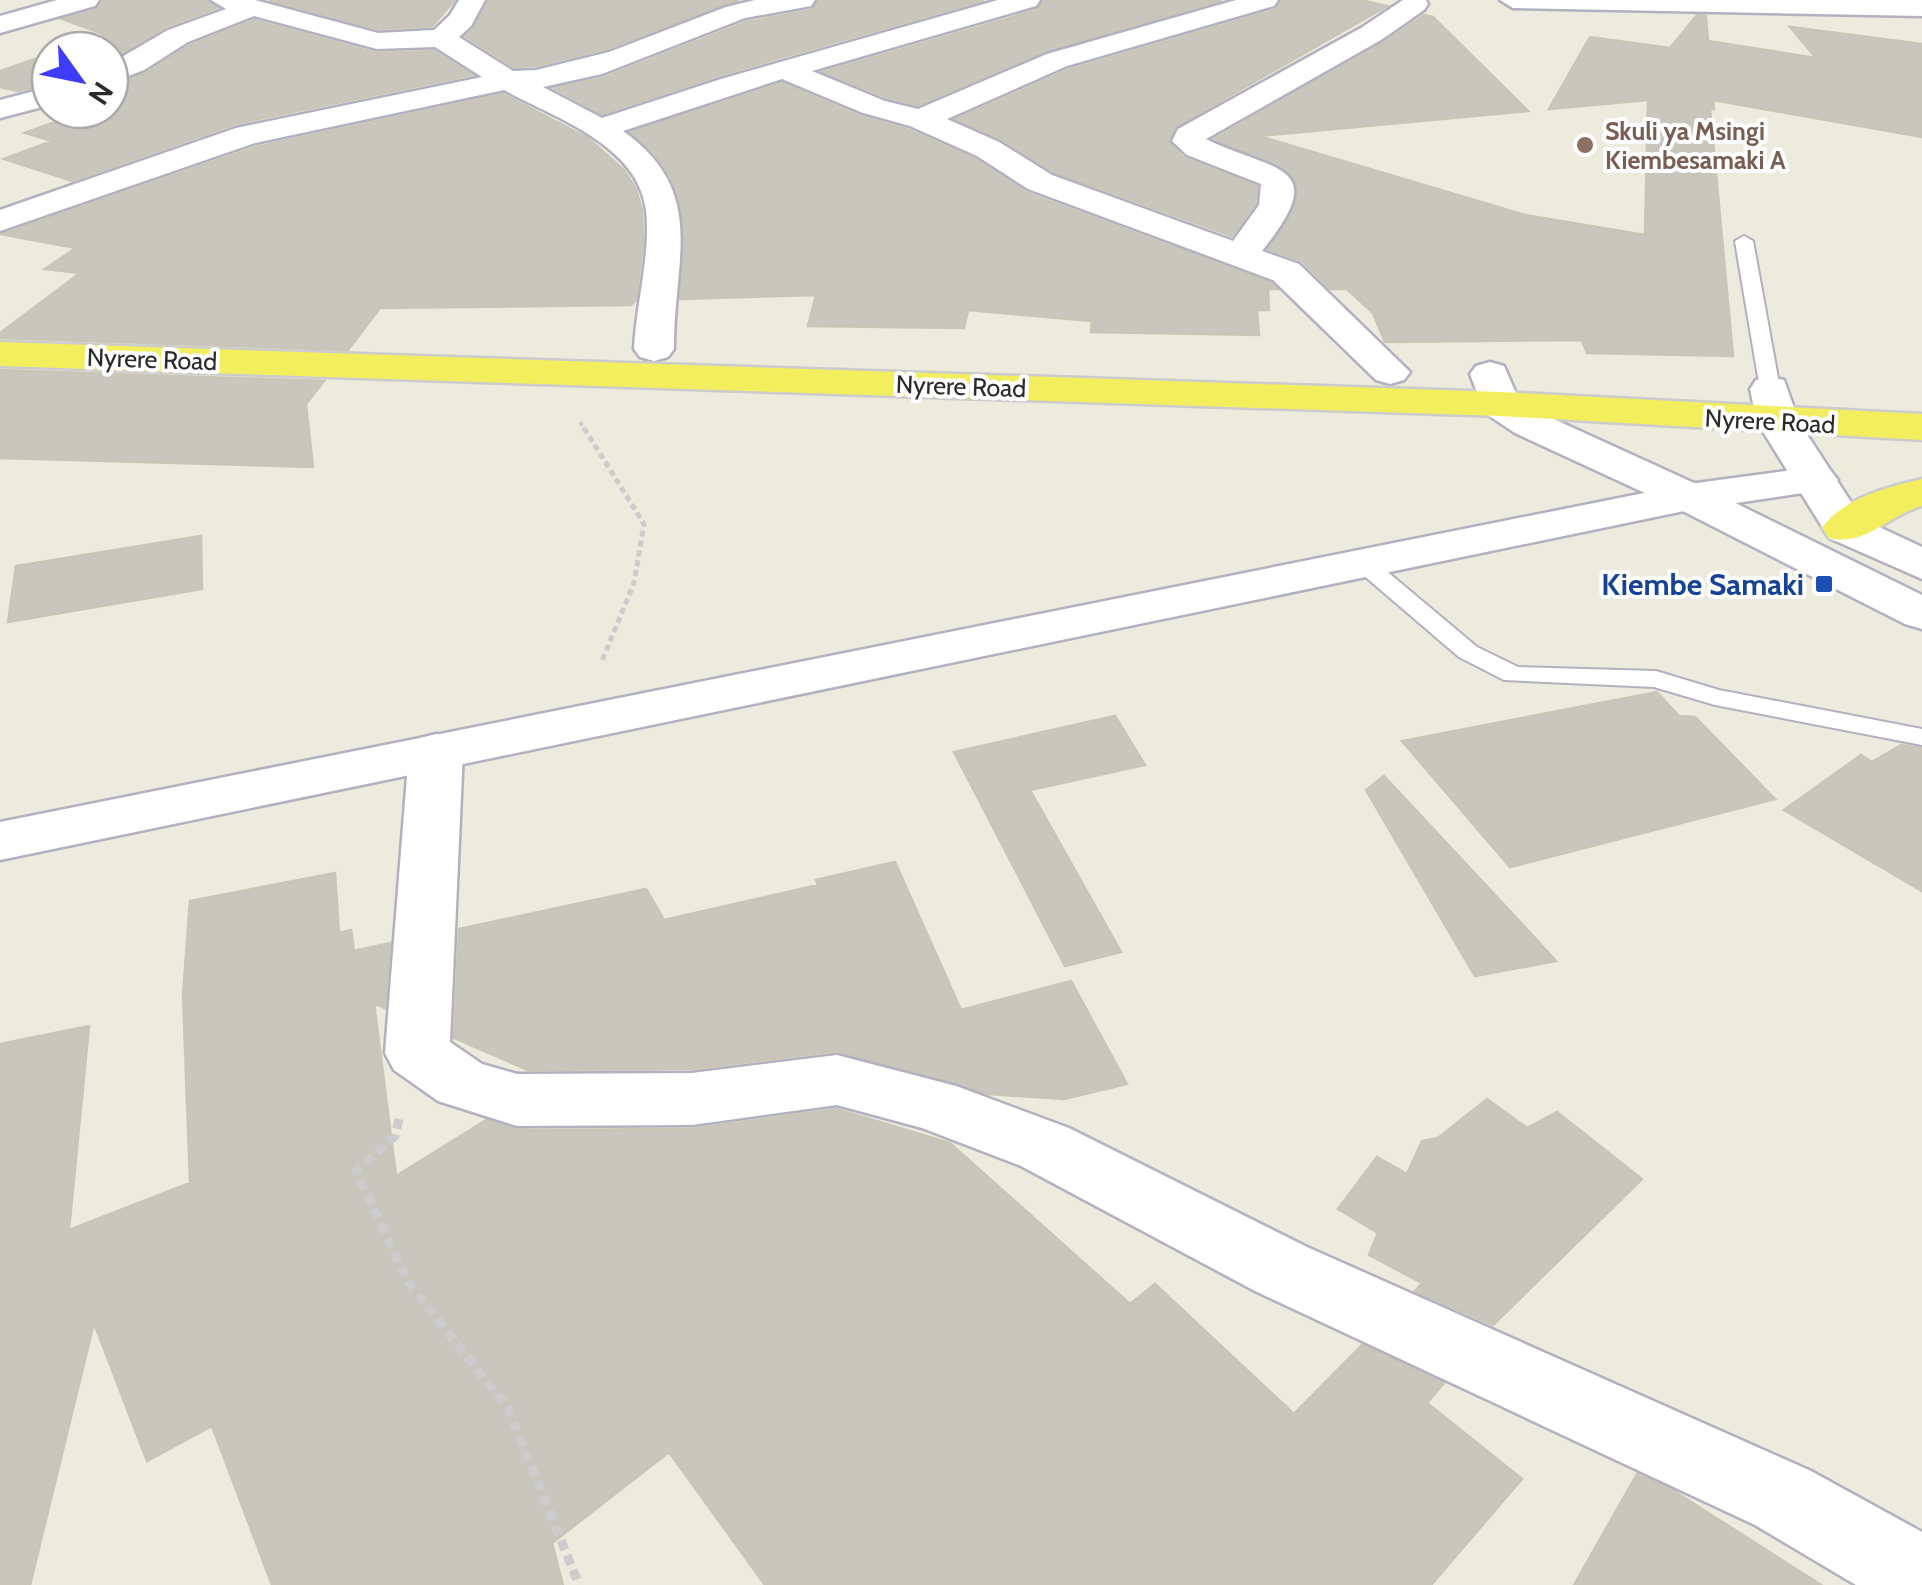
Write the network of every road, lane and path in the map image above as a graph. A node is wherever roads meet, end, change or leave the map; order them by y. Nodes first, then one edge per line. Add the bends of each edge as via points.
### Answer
1 (86, 0) edge
2 (472, 0) edge
3 (802, 0) edge
4 (1027, 0) edge
5 (1264, 0) edge
6 (1513, 0) edge
7 (1409, 1) edge
8 (236, 5) edge
9 (1906, 5) edge
10 (0, 25) edge
11 (441, 38) junction
12 (130, 66) edge
13 (787, 71) junction
14 (507, 80) junction
15 (30, 101) edge
16 (0, 109) edge
17 (922, 119) junction
18 (599, 128) junction
19 (0, 221) edge
20 (1744, 241) dead end
21 (1240, 254) junction
22 (0, 325) edge
23 (654, 349) junction
24 (0, 354) edge
25 (562, 372) junction
26 (1390, 372) junction
27 (1495, 389) junction
28 (1922, 396) edge
29 (1774, 406) junction
30 (1922, 427) edge
31 (1816, 480) junction
32 (1922, 492) edge
33 (1689, 497) junction
34 (1845, 528) junction
35 (1363, 563) junction
36 (1922, 565) edge
37 (1922, 614) edge
38 (602, 718) junction
39 (1922, 737) edge
40 (436, 752) junction
41 (0, 841) edge
42 (417, 1053) junction
43 (1922, 1578) edge
44 (579, 1585) edge

1 - 10 street
2 - 11 street
3 - 14 street via 731,14 604,64 532,81
4 - 13 street
5 - 17 street via 1057,60
6 - 9 street via 1866,10
7 - 21 street via 1371,34 1189,136 1198,148 1278,183 1273,210
8 - 11 street via 377,41
8 - 12 street
11 - 14 street
13 - 17 street
13 - 18 street
14 - 18 street
14 - 19 street via 247,135
15 - 16 street
17 - 21 street via 1040,182
18 - 23 street via 651,172 663,209
20 - 29 lane
21 - 26 street via 1286,272
22 - 23 main road, Nyrere Road
23 - 26 main road, Nyrere Road
24 - 25 main road, Nyrere Road
25 - 27 main road, Nyrere Road
25 - 38 path via 596,452 644,524 634,583 596,674
26 - 27 main road, Nyrere Road
27 - 29 main road, Nyrere Road
27 - 33 street via 1530,424
28 - 29 main road, Nyrere Road
29 - 30 main road, Nyrere Road
29 - 31 street
31 - 33 street
31 - 34 street
32 - 34 main road via 1892,500
33 - 35 street
33 - 37 street
34 - 36 street
35 - 38 street
35 - 39 lane via 1468,652 1513,674 1656,680
38 - 40 street
40 - 41 street
40 - 42 street
42 - 43 street via 461,1084 518,1100 692,1099 837,1080 933,1105 1045,1147 1281,1270 1783,1498
42 - 44 path via 395,1136 356,1171 408,1282 508,1408

